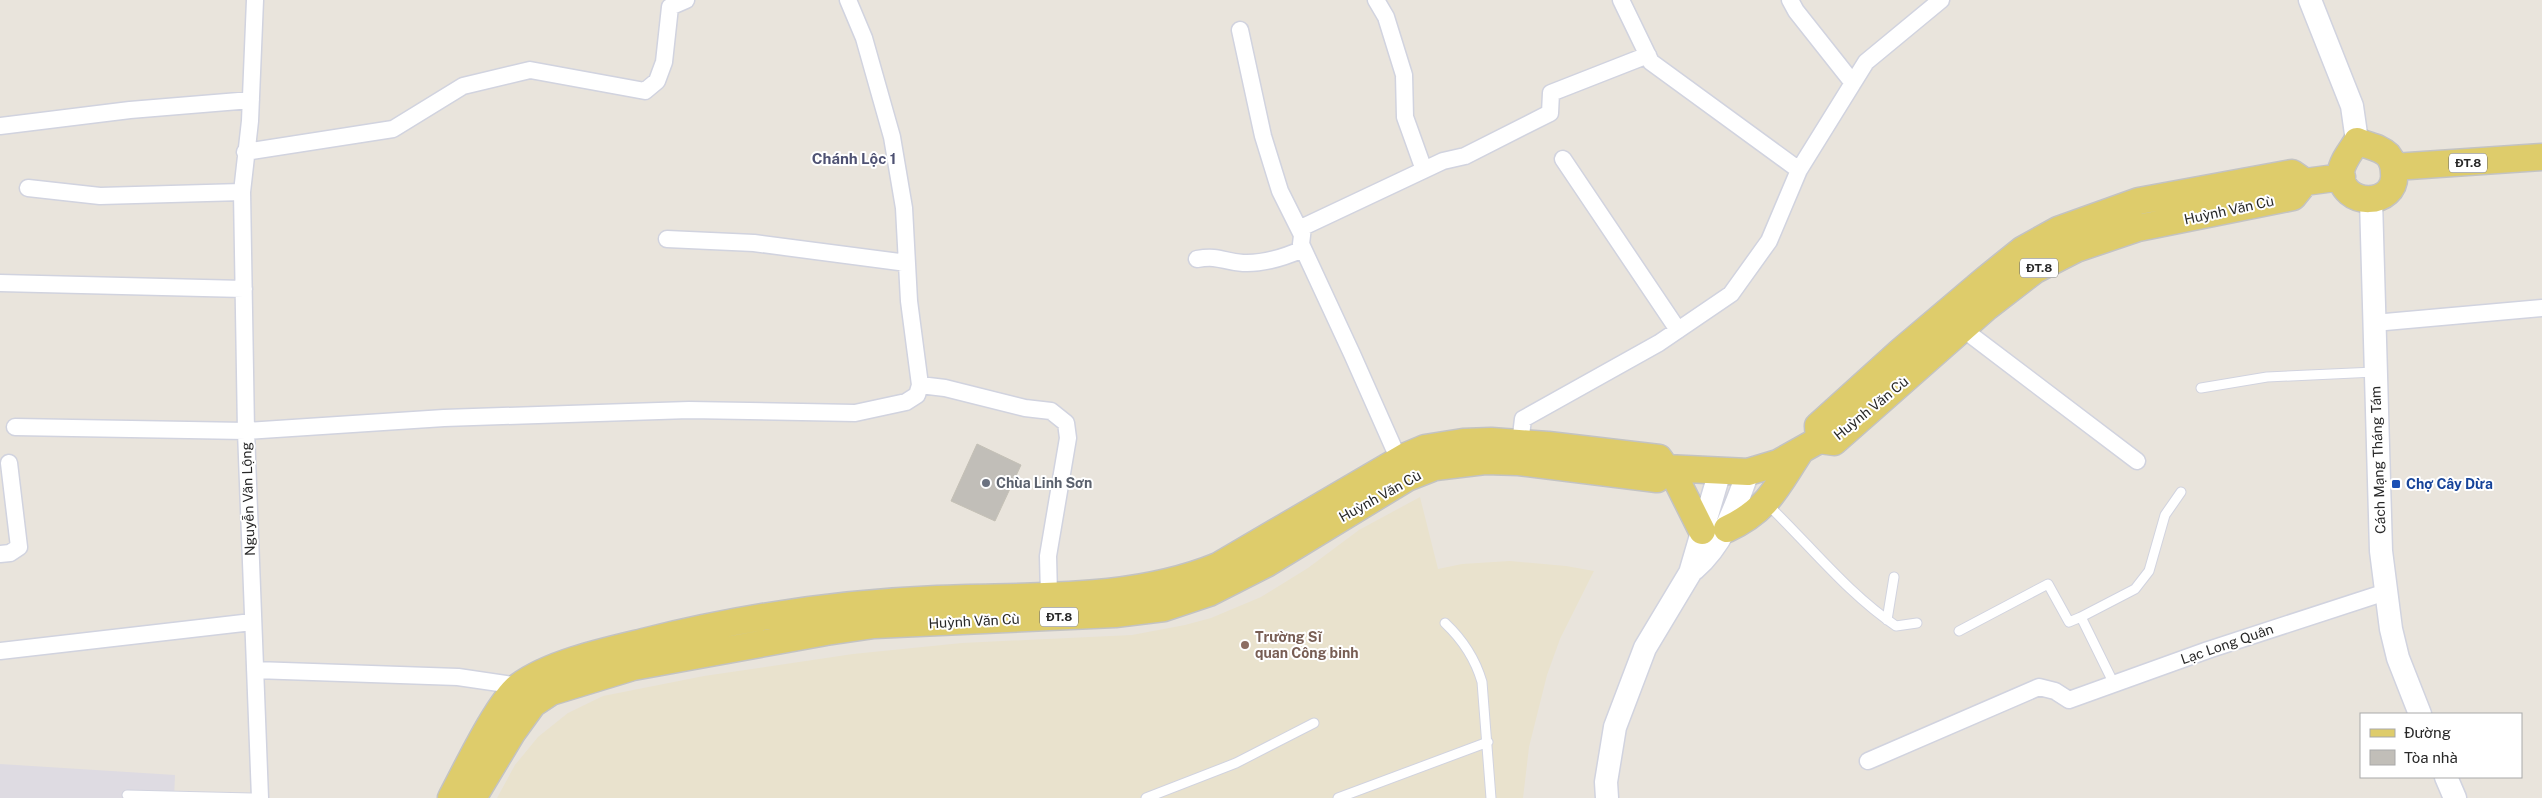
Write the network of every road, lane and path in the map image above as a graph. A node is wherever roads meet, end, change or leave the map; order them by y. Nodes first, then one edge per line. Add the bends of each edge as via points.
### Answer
1 (255, 0) edge
2 (686, 0) edge
3 (848, 0) edge
4 (1376, 0) edge
5 (1621, 0) edge
6 (1790, 0) edge
7 (1941, 0) edge
8 (2310, 0) edge
9 (1925, 5) edge
10 (1240, 30) dead end
11 (1648, 55) junction
12 (1853, 83) junction
13 (251, 100) junction
14 (0, 126) edge
15 (2357, 141) junction
16 (245, 152) junction
17 (2542, 157) edge
18 (1563, 159) dead end
19 (2394, 167) junction
20 (1424, 170) junction
21 (1799, 170) junction
22 (2342, 177) junction
23 (28, 188) dead end
24 (242, 192) junction
25 (2371, 200) junction
26 (667, 240) dead end
27 (1302, 241) junction
28 (1197, 259) dead end
29 (907, 263) junction
30 (0, 283) edge
31 (244, 288) junction
32 (1993, 288) junction
33 (2542, 308) edge
34 (2374, 322) junction
35 (1963, 328) junction
36 (1678, 330) junction
37 (2376, 372) junction
38 (920, 385) junction
39 (2201, 388) dead end
40 (14, 427) dead end
41 (246, 431) junction
42 (1811, 444) junction
43 (1519, 452) junction
44 (1398, 460) junction
45 (2136, 461) dead end
46 (9, 463) dead end
47 (1668, 469) junction
48 (1720, 471) junction
49 (1748, 472) junction
50 (2181, 492) dead end
51 (1766, 503) junction
52 (1714, 530) junction
53 (0, 554) edge
54 (1894, 577) dead end
55 (2386, 592) junction
56 (1049, 595) junction
57 (2081, 616) junction
58 (1887, 620) junction
59 (252, 622) junction
60 (1445, 622) dead end
61 (1917, 623) dead end
62 (1959, 631) dead end
63 (0, 651) edge
64 (255, 670) junction
65 (2114, 684) junction
66 (519, 686) junction
67 (551, 692) junction
68 (2420, 713) edge
69 (1314, 723) dead end
70 (1488, 742) junction
71 (1868, 761) dead end
72 (2446, 778) edge
73 (127, 795) dead end
74 (252, 798) edge
75 (260, 798) edge
76 (451, 798) edge
77 (473, 798) edge
78 (1146, 798) edge
79 (1338, 798) edge
80 (1492, 798) edge
81 (1607, 798) edge
82 (2455, 798) edge

1 - 13 street
2 - 16 street via 670,8 664,62 657,81 645,91 530,70 463,86 393,129
3 - 29 street via 864,38 892,137 904,208
4 - 20 street via 1386,17 1404,76 1405,117
5 - 11 street
6 - 12 street
7 - 9 street
8 - 15 main road via 2352,106
9 - 12 street via 1866,62
10 - 27 street via 1266,145 1280,191
11 - 20 street via 1551,93 1550,113 1465,156
11 - 21 street via 1651,62
12 - 21 street
13 - 14 street via 130,110
13 - 16 street
15 - 19 main road via 2381,150
15 - 22 main road via 2343,163
16 - 24 street
17 - 19 main road, ĐT.8
18 - 36 street
19 - 25 main road via 2392,185 2386,193
20 - 27 street via 1303,228
21 - 36 street via 1769,241 1731,294
22 - 25 main road via 2350,193
22 - 32 main road via 2305,182 2292,173 2139,201 2058,230 2022,250
23 - 24 street via 100,196
24 - 31 street
25 - 34 main road, Cách Mạng Tháng Tám
26 - 29 street via 754,243
27 - 28 street via 1280,258 1242,263 1214,256
27 - 44 street
29 - 38 street
30 - 31 street
31 - 41 street
32 - 35 main road, Huỳnh Văn Cù
32 - 42 main road via 1901,350 1818,426
33 - 34 street
34 - 37 main road, Cách Mạng Tháng Tám
35 - 42 main road, Huỳnh Văn Cù via 1834,442
35 - 45 street
36 - 43 street via 1523,419
37 - 39 lane via 2268,377
37 - 55 main road, Cách Mạng Tháng Tám via 2381,551
38 - 41 street via 917,395 906,402 856,413 689,410 444,418
38 - 56 street via 1051,411 1066,423 1068,438 1048,556
40 - 41 street, Nguyễn Văn Lộng
41 - 59 street, Nguyễn Văn Lộng
42 - 49 main road, Huỳnh Văn Cù via 1778,463
42 - 51 main road
43 - 44 main road via 1491,441 1444,444
43 - 47 main road via 1658,458
43 - 67 main road, Huỳnh Văn Cù / ĐT.8 via 1423,471 1266,564 1209,593 1164,608 1115,614 874,625 633,667
44 - 56 main road via 1218,566 1188,578 1154,586
46 - 53 street via 19,547 10,553
47 - 48 main road, Huỳnh Văn Cù
47 - 52 main road
48 - 49 main road, Huỳnh Văn Cù
48 - 52 main road
49 - 52 main road
50 - 57 lane via 2165,515 2149,571 2135,590
51 - 52 main road via 1749,519
51 - 58 lane via 1838,577
52 - 81 main road via 1645,648 1615,727 1606,782
54 - 58 lane
55 - 65 street, Lạc Long Quân
55 - 68 main road, Cách Mạng Tháng Tám via 2398,658
56 - 66 main road via 934,599 766,617 663,636 611,650 576,660
57 - 62 lane via 2069,622 2048,584
57 - 65 lane
58 - 61 lane via 1896,626
59 - 63 street
59 - 64 street, Nguyễn Văn Lộng
60 - 70 lane via 1464,644 1478,669
64 - 66 street via 458,677
64 - 75 street, Nguyễn Văn Lộng
65 - 71 street, Lạc Long Quân via 2069,700 2055,691 2039,687
66 - 67 main road
66 - 76 main road via 504,703
67 - 77 main road, Huỳnh Văn Cù / ĐT.8 via 524,714
69 - 78 lane via 1236,763
70 - 79 lane
70 - 80 lane
72 - 82 main road
73 - 74 lane

